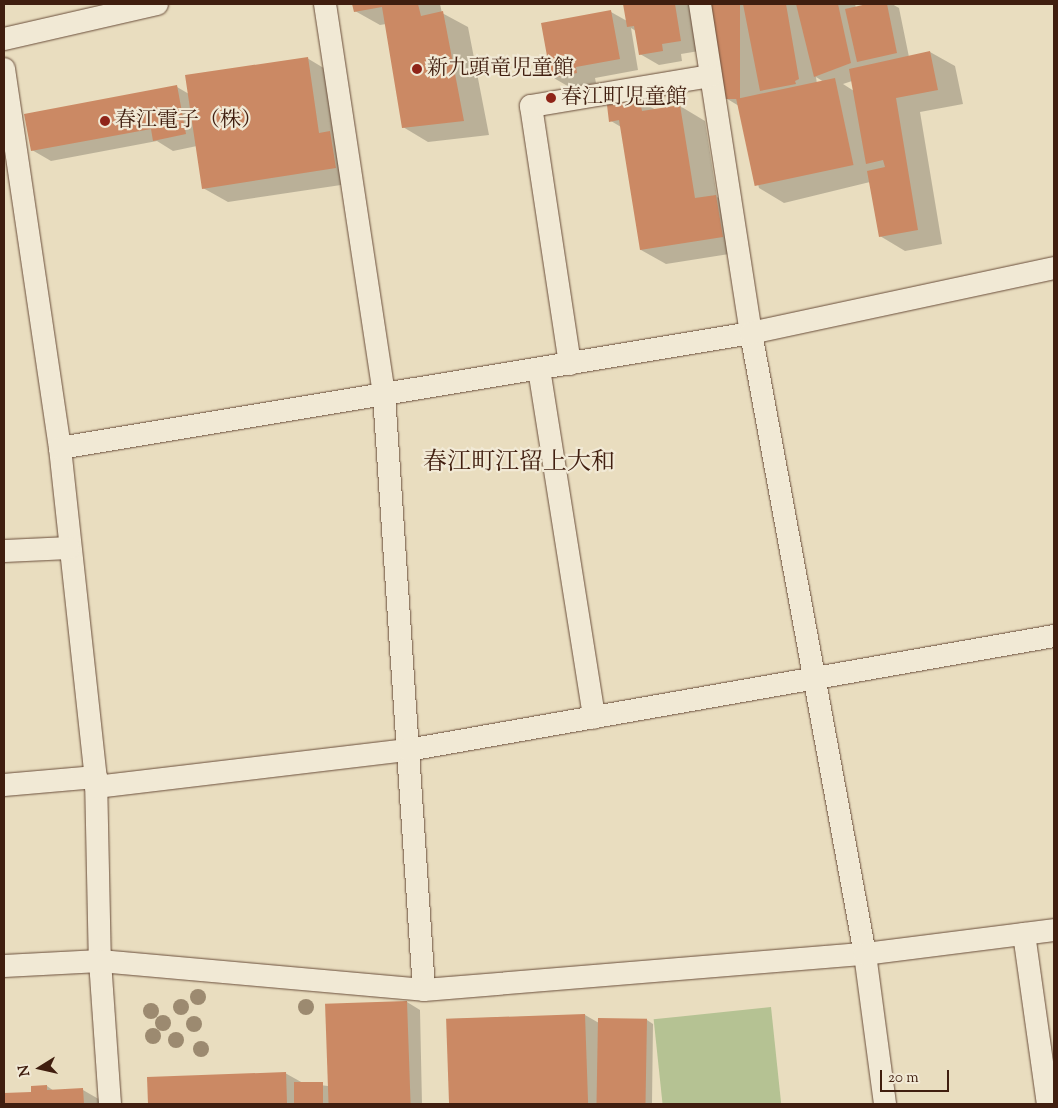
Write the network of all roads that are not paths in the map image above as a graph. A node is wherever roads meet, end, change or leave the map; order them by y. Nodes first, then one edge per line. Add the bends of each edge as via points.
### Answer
1 (156, 4) edge
2 (325, 4) edge
3 (700, 4) edge
4 (4, 39) edge
5 (4, 69) edge
6 (711, 76) junction
7 (1054, 268) edge
8 (751, 333) junction
9 (570, 364) junction
10 (539, 369) junction
11 (384, 395) junction
12 (60, 448) junction
13 (70, 548) junction
14 (4, 551) edge
15 (1054, 636) edge
16 (815, 680) junction
17 (594, 718) junction
18 (408, 750) junction
19 (96, 782) junction
20 (4, 785) edge
21 (1054, 930) edge
22 (1024, 934) junction
23 (866, 954) junction
24 (100, 961) junction
25 (4, 966) edge
26 (424, 990) junction
27 (110, 1104) edge
28 (884, 1104) edge
29 (1048, 1104) edge

1 - 4 street
2 - 11 street
3 - 6 street
5 - 12 street
6 - 8 street
6 - 9 street via 530,106
7 - 8 street
8 - 9 street
8 - 16 street
9 - 10 street
10 - 11 street
10 - 17 street
11 - 12 street
11 - 18 street
12 - 13 street
13 - 14 street
13 - 19 street
15 - 16 street
16 - 17 street
16 - 23 street
17 - 18 street
18 - 19 street
18 - 26 street
19 - 20 street
19 - 24 street
21 - 22 street
22 - 23 street
22 - 29 street
23 - 26 street
23 - 28 street
24 - 25 street
24 - 26 street
24 - 27 street

